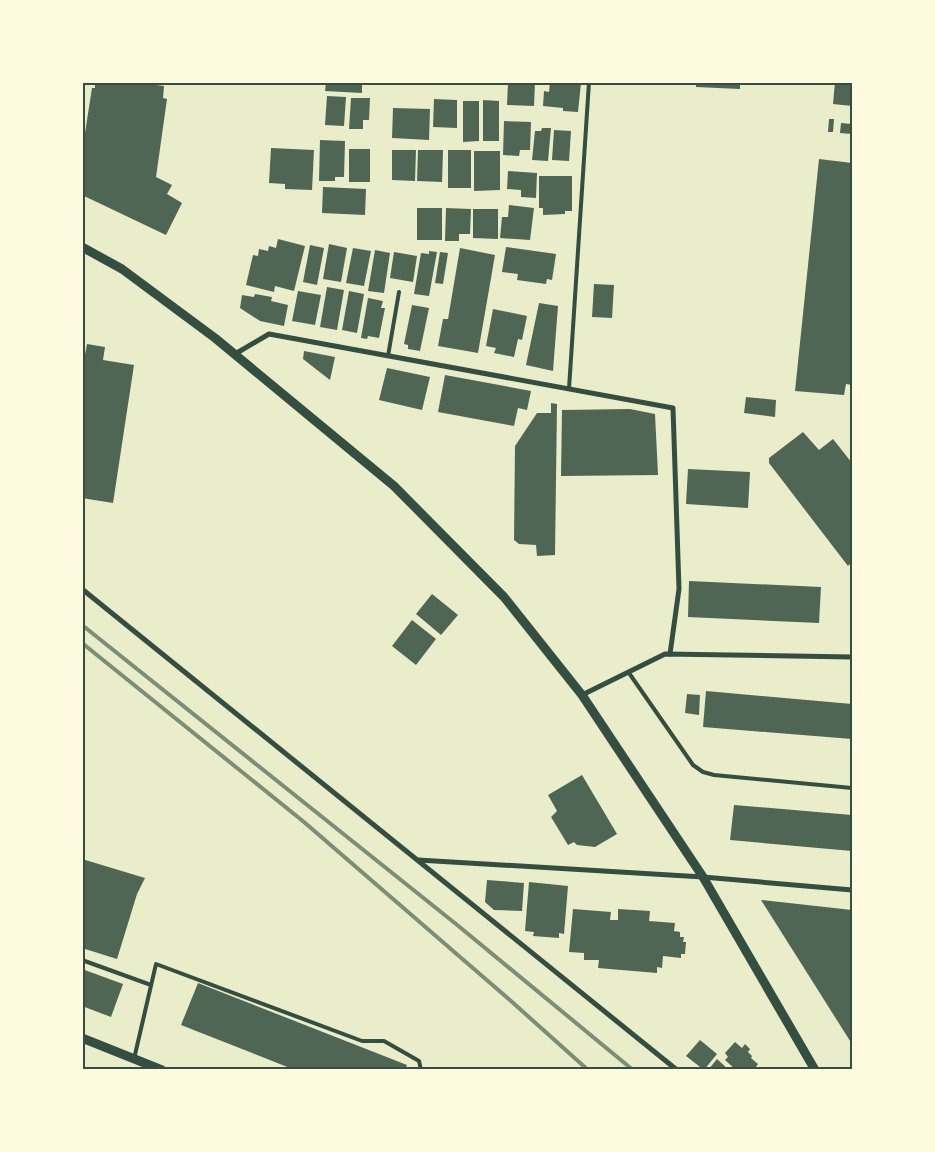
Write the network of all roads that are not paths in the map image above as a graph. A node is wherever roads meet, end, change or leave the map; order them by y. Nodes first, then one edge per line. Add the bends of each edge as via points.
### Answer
1 (589, 82) edge
2 (82, 247) edge
3 (399, 292) dead end
4 (235, 354) junction
5 (388, 356) junction
6 (569, 389) junction
7 (82, 589) edge
8 (670, 654) junction
9 (852, 657) edge
10 (629, 673) junction
11 (582, 695) junction
12 (852, 788) edge
13 (418, 860) junction
14 (703, 877) junction
15 (852, 890) edge
16 (82, 960) edge
17 (151, 985) junction
18 (82, 1038) edge
19 (134, 1058) junction
20 (162, 1070) edge
21 (421, 1070) edge
22 (677, 1070) edge
23 (815, 1070) edge

1 - 6 lane
2 - 4 street via 122,269
3 - 5 lane
4 - 5 street via 269,334
4 - 11 street via 394,486 504,597
5 - 6 street
6 - 8 street via 673,408 679,589
7 - 13 street
8 - 9 street
8 - 10 street
10 - 11 street
10 - 12 lane via 693,765 703,772
11 - 14 street
13 - 14 street
13 - 22 street
14 - 15 street
14 - 23 street
16 - 17 lane
17 - 19 lane
17 - 21 lane via 156,964 362,1041 384,1041 419,1060
18 - 19 street
19 - 20 street

